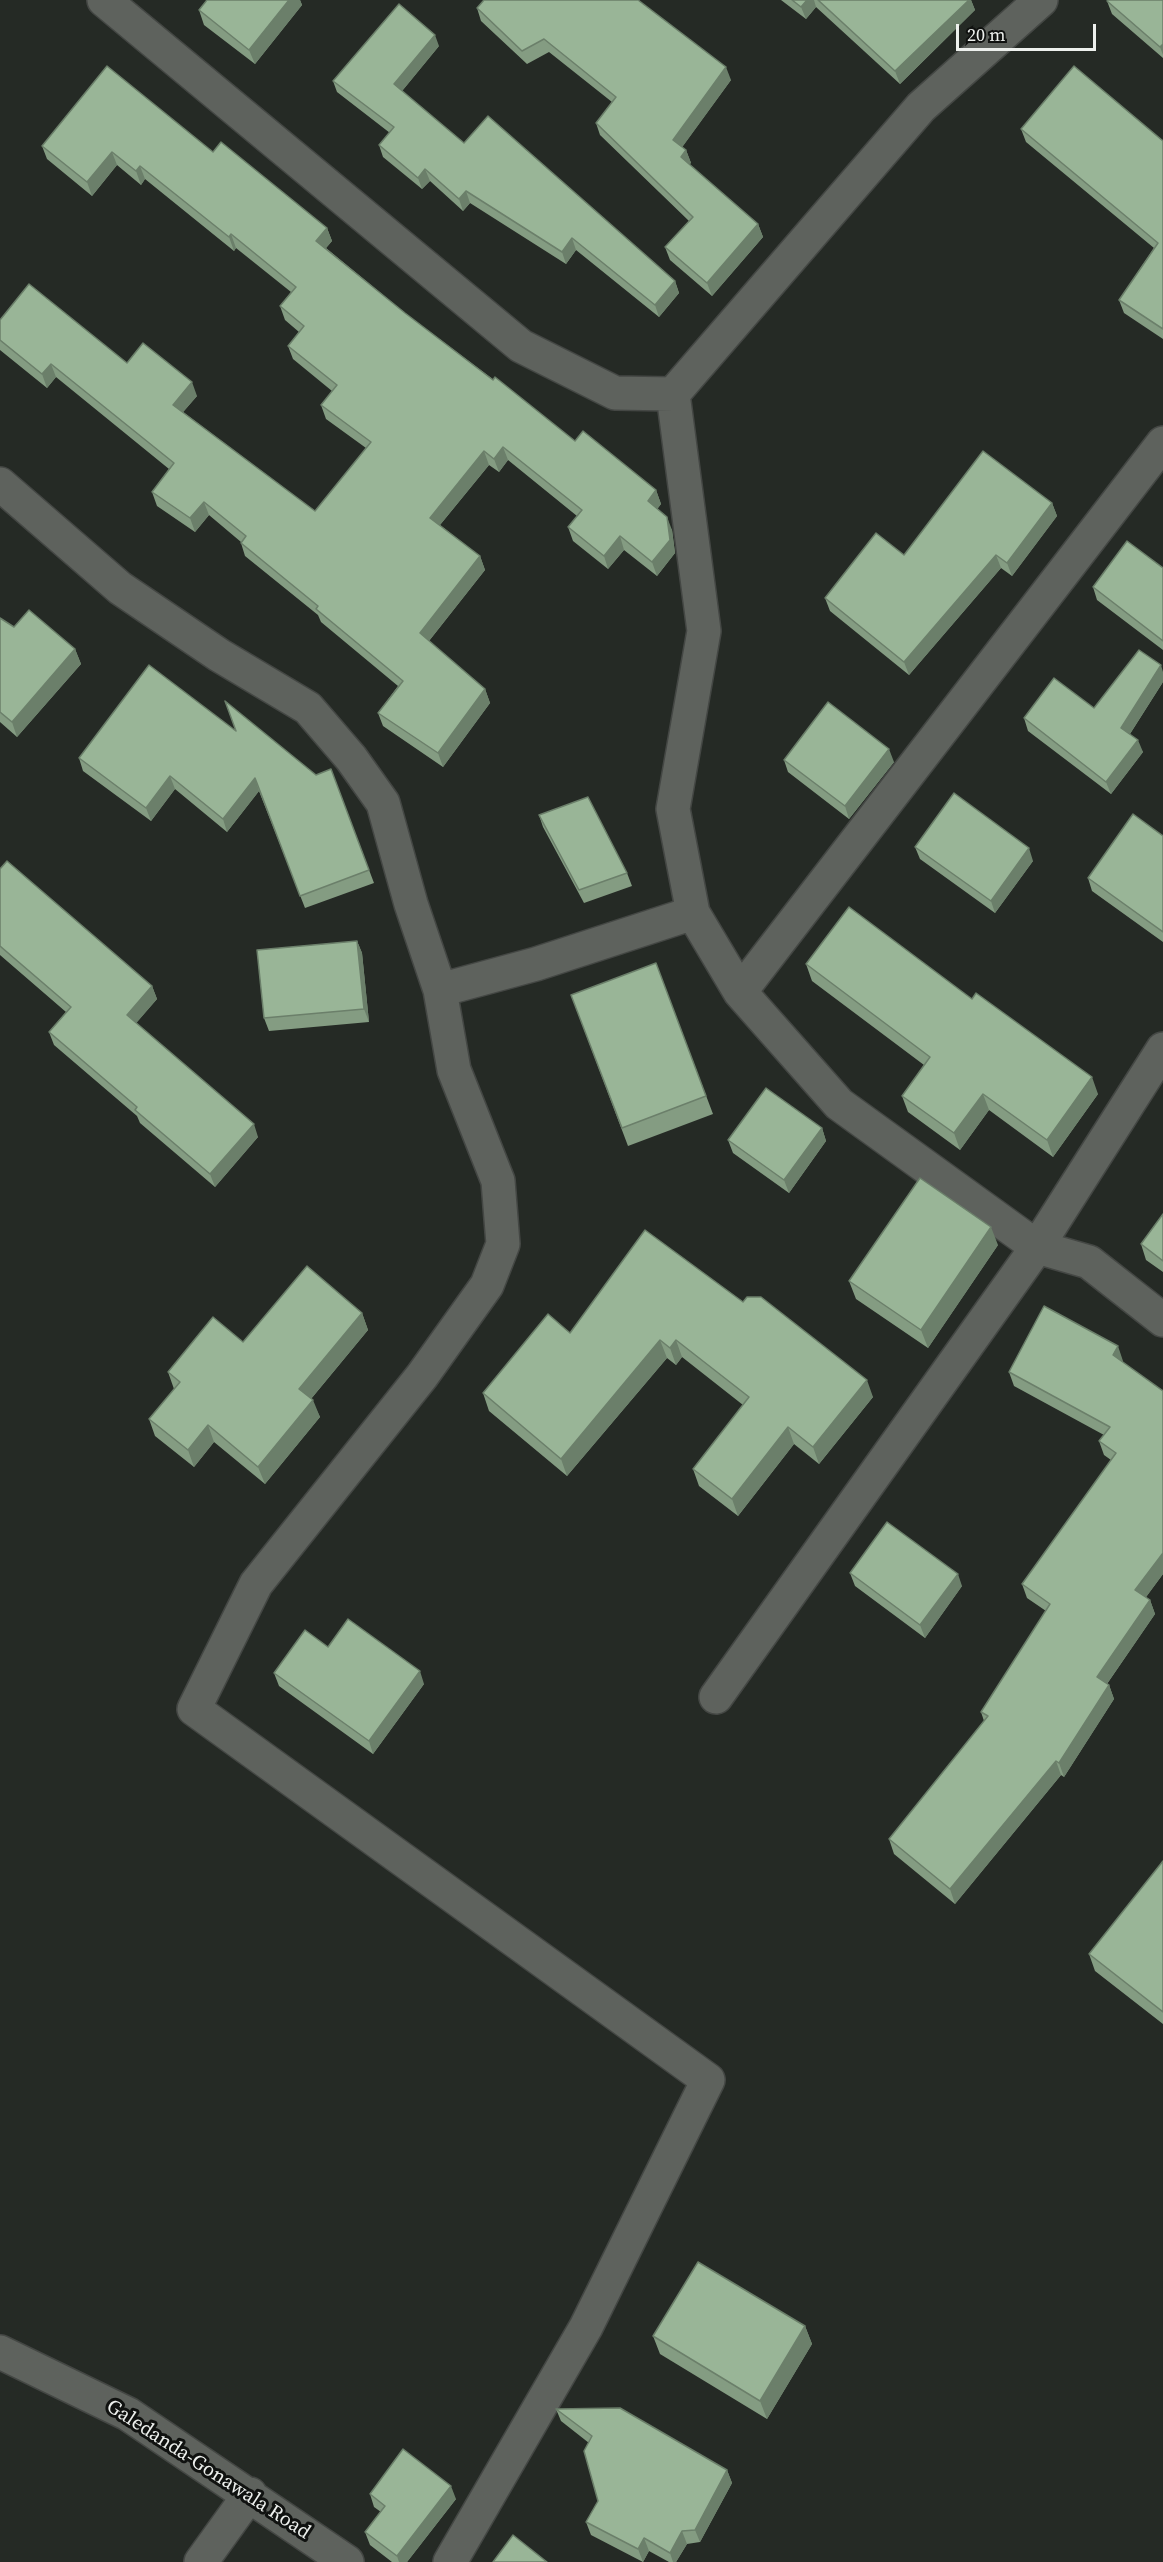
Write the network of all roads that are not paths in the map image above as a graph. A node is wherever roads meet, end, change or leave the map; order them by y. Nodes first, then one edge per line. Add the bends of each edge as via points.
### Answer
1 (104, 0) edge
2 (1033, 3) edge
3 (673, 394) junction
4 (1163, 443) edge
5 (0, 484) edge
6 (693, 913) junction
7 (440, 990) junction
8 (740, 992) junction
9 (1163, 1049) edge
10 (1037, 1247) junction
11 (1163, 1320) edge
12 (716, 1697) dead end
13 (0, 2352) edge
14 (250, 2494) junction
15 (201, 2562) edge
16 (347, 2562) edge
17 (450, 2562) edge

1 - 3 street via 521,346 615,393
2 - 3 street via 921,107
3 - 6 street via 704,631 673,809
4 - 8 street
5 - 7 street via 120,588 219,655 308,708 384,803 411,904
6 - 7 street via 536,964
6 - 8 street
7 - 17 street via 454,1070 498,1181 503,1245 487,1285 422,1376 256,1584 194,1709 708,2080 586,2327
8 - 10 street via 839,1104
9 - 10 street
10 - 11 street via 1089,1262
10 - 12 street
13 - 14 street, Galedanda-Gonawala Road via 128,2414
14 - 15 street
14 - 16 street, Galedanda-Gonawala Road

